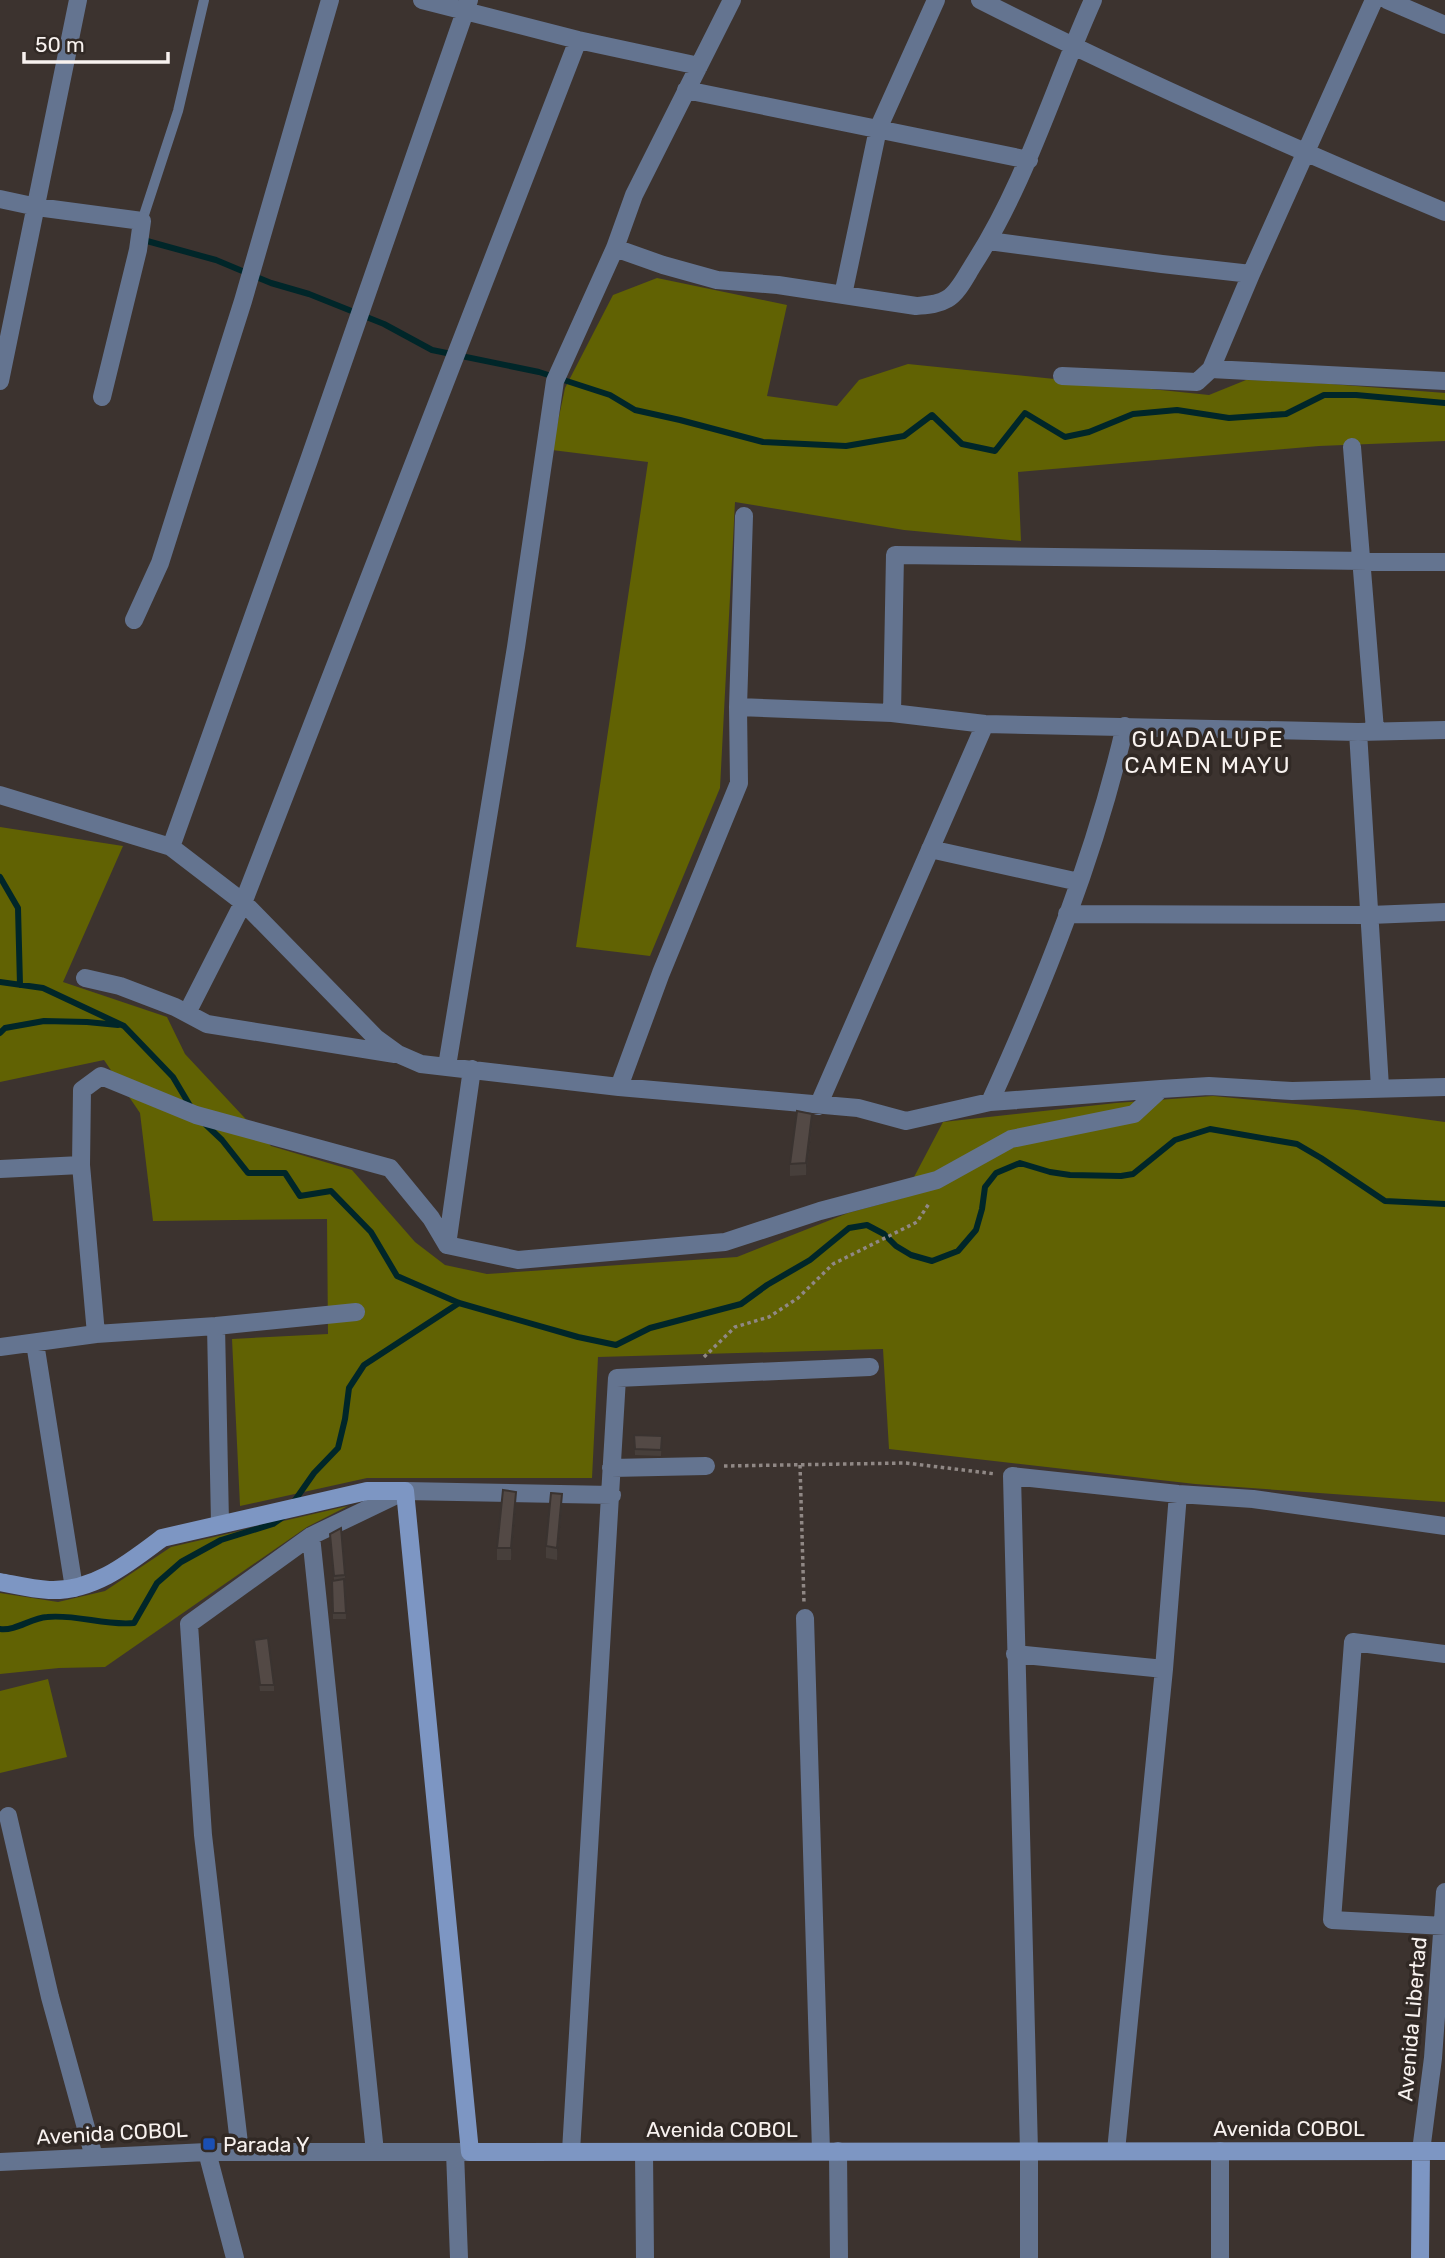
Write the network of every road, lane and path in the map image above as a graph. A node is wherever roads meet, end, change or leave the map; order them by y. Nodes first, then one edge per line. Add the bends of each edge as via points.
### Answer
1 (78, 0) edge
2 (204, 0) edge
3 (330, 0) edge
4 (422, 0) edge
5 (732, 0) edge
6 (936, 0) edge
7 (980, 0) edge
8 (1093, 0) edge
9 (1374, 0) edge
10 (1387, 0) edge
11 (467, 5) edge
12 (1445, 25) edge
13 (578, 40) junction
14 (1072, 47) junction
15 (699, 66) junction
16 (687, 90) junction
17 (878, 129) junction
18 (1305, 153) junction
19 (1029, 160) junction
20 (0, 198) edge
21 (37, 207) junction
22 (1445, 212) edge
23 (142, 221) junction
24 (989, 241) junction
25 (615, 248) junction
26 (1251, 274) junction
27 (843, 295) junction
28 (1210, 369) junction
29 (1062, 376) dead end
30 (0, 381) edge
31 (1445, 381) edge
32 (102, 397) dead end
33 (1352, 447) dead end
34 (744, 516) dead end
35 (1361, 561) junction
36 (1445, 562) edge
37 (134, 620) dead end
38 (738, 707) junction
39 (892, 713) junction
40 (985, 724) junction
41 (1125, 726) junction
42 (1445, 730) edge
43 (1366, 731) junction
44 (0, 795) edge
45 (171, 846) junction
46 (930, 849) junction
47 (1079, 882) junction
48 (243, 903) junction
49 (1445, 912) edge
50 (1067, 914) junction
51 (1370, 915) junction
52 (85, 978) dead end
53 (187, 1013) junction
54 (398, 1055) junction
55 (447, 1066) junction
56 (472, 1069) junction
57 (619, 1087) junction
58 (1380, 1087) junction
59 (1445, 1087) edge
60 (1161, 1089) junction
61 (990, 1102) junction
62 (818, 1106) junction
63 (81, 1165) junction
64 (0, 1168) edge
65 (937, 1180) junction
66 (447, 1245) junction
67 (356, 1312) dead end
68 (216, 1326) junction
69 (96, 1334) junction
70 (36, 1343) junction
71 (0, 1346) edge
72 (870, 1367) dead end
73 (685, 1375) junction
74 (800, 1465) junction
75 (706, 1466) joint
76 (611, 1468) junction
77 (1012, 1476) junction
78 (405, 1491) junction
79 (1178, 1494) junction
80 (612, 1495) junction
81 (220, 1524) junction
82 (1445, 1526) edge
83 (311, 1536) junction
84 (0, 1582) edge
85 (74, 1588) junction
86 (805, 1618) joint
87 (1015, 1654) junction
88 (1445, 1654) edge
89 (1164, 1669) junction
90 (8, 1816) dead end
91 (1445, 1892) edge
92 (1444, 1926) edge
93 (571, 2151) junction
94 (644, 2151) junction
95 (829, 2151) junction
96 (1029, 2151) junction
97 (1116, 2151) junction
98 (1220, 2151) junction
99 (1421, 2151) junction
100 (1445, 2151) edge
101 (207, 2152) junction
102 (240, 2152) junction
103 (375, 2152) junction
104 (462, 2152) junction
105 (94, 2157) junction
106 (0, 2162) edge
107 (235, 2258) edge
108 (459, 2258) edge
109 (645, 2258) edge
110 (839, 2258) edge
111 (1029, 2258) edge
112 (1220, 2258) edge
113 (1420, 2258) edge

1 - 21 street
2 - 23 lane via 178,111
3 - 37 street via 239,314 160,563
4 - 11 street
5 - 15 street
6 - 17 street
7 - 14 street
8 - 14 street
9 - 18 street
10 - 12 street
11 - 13 street
11 - 45 street
13 - 15 street
13 - 48 street
14 - 18 street
14 - 19 street
15 - 16 street
16 - 17 street
16 - 25 street via 634,195
17 - 19 street
17 - 27 street
18 - 22 street
18 - 26 street
19 - 24 street
20 - 21 street
21 - 23 street
21 - 30 street
23 - 32 street
24 - 26 street
24 - 27 street via 949,299 916,306
25 - 27 street via 718,280
25 - 55 street via 555,381
26 - 28 street
28 - 29 street via 1198,382
28 - 31 street
33 - 35 street
34 - 38 street
35 - 36 street
35 - 39 street via 895,555
35 - 43 street
38 - 39 street
38 - 57 street via 739,783
39 - 40 street
40 - 41 street
40 - 46 street
41 - 43 street
41 - 47 street
42 - 43 street
43 - 51 street
44 - 45 street
45 - 48 street
46 - 47 street
46 - 62 street
47 - 50 street
48 - 53 street
48 - 54 street
49 - 51 street
50 - 51 street
50 - 61 street via 1032,1012
51 - 58 street
52 - 53 street via 120,986
53 - 54 street via 207,1024
54 - 55 street via 421,1065
55 - 56 street
56 - 57 street
56 - 66 street
57 - 62 street
58 - 59 street
58 - 60 street
60 - 61 street
60 - 65 street via 1134,1114 1011,1139
61 - 62 street via 906,1121 858,1108
63 - 64 street
63 - 66 street via 82,1090 101,1076 196,1115 390,1168 431,1217
63 - 69 street
65 - 66 street via 724,1242 518,1260
65 - 73 path via 917,1223 833,1264 798,1298 769,1317 735,1328
67 - 68 street
68 - 69 street
68 - 81 street
69 - 70 street
70 - 71 street
70 - 85 street
72 - 73 street
73 - 76 street via 617,1378
74 - 75 path
74 - 77 path via 906,1463
74 - 86 path
75 - 76 street
76 - 80 street
77 - 79 street
77 - 87 street
78 - 80 street
78 - 81 street via 367,1491
78 - 83 street
78 - 104 street
79 - 82 street via 1253,1499
79 - 89 street
80 - 93 street
81 - 85 street via 162,1538 100,1579
83 - 102 street via 189,1623 203,1835
83 - 103 street
84 - 85 street via 50,1590
86 - 95 street
87 - 89 street
87 - 96 street
88 - 92 street via 1353,1642 1332,1920
89 - 97 street
90 - 105 street via 50,1997
91 - 92 street, Avenida Libertad
92 - 99 street, Avenida Libertad
93 - 94 street, Avenida COBOL
93 - 104 street, Avenida COBOL
94 - 95 street, Avenida COBOL
94 - 109 street
95 - 96 street, Avenida COBOL
95 - 110 street
96 - 97 street, Avenida COBOL
96 - 111 street
97 - 98 street, Avenida COBOL
98 - 99 street, Avenida COBOL
98 - 112 street
99 - 100 street, Avenida COBOL
99 - 113 street
101 - 102 street, Avenida COBOL
101 - 105 street, Avenida COBOL
101 - 107 street
102 - 103 street, Avenida COBOL
103 - 104 street, Avenida COBOL
104 - 108 street
105 - 106 street, Avenida COBOL

